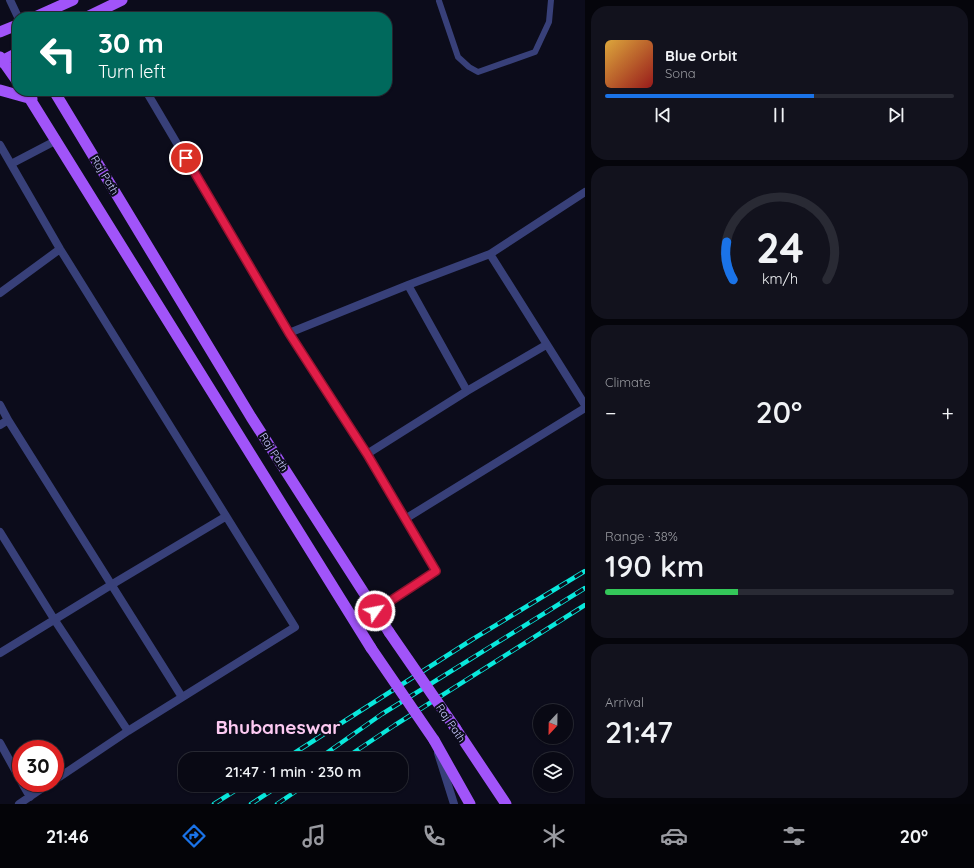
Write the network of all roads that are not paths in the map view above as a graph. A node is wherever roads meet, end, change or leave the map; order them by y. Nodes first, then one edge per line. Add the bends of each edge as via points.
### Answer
1 (10, 0) edge
2 (73, 0) edge
3 (122, 0) edge
4 (551, 0) edge
5 (439, 1) edge
6 (16, 12) edge
7 (46, 12) edge
8 (103, 12) edge
9 (12, 27) edge
10 (0, 32) edge
11 (12, 55) edge
12 (0, 60) edge
13 (12, 75) edge
14 (0, 90) edge
15 (12, 92) edge
16 (29, 96) edge
17 (57, 96) edge
18 (149, 96) edge
19 (57, 140) junction
20 (0, 145) edge
21 (11, 164) junction
22 (585, 192) edge
23 (60, 249) junction
24 (490, 254) junction
25 (408, 285) junction
26 (0, 293) edge
27 (289, 333) junction
28 (546, 345) junction
29 (467, 391) junction
30 (0, 405) edge
31 (585, 407) edge
32 (8, 420) junction
33 (0, 425) edge
34 (367, 454) junction
35 (225, 517) junction
36 (405, 519) junction
37 (0, 532) edge
38 (111, 585) junction
39 (375, 611) junction
40 (54, 619) junction
41 (0, 653) edge
42 (182, 697) junction
43 (128, 731) junction
44 (434, 740) junction
45 (0, 743) edge
46 (12, 764) edge
47 (64, 774) edge
48 (27, 792) edge
49 (37, 792) edge
50 (30, 797) junction
51 (19, 804) edge
52 (454, 804) edge
53 (470, 804) edge
54 (506, 804) edge

1 - 6 street
2 - 7 main road
3 - 8 main road
4 - 5 lane via 549,22 535,52 478,72 458,56
9 - 10 main road
11 - 12 main road
12 - 13 main road
14 - 15 main road
16 - 19 main road, Raj Path
17 - 39 main road, Raj Path via 251,417
18 - 27 street
19 - 21 street
19 - 44 main road, Raj Path, bridge via 371,648
20 - 21 street
21 - 23 street
22 - 24 street
23 - 26 street
23 - 35 street
24 - 25 street
24 - 28 street
25 - 27 street
25 - 29 street
27 - 34 street
28 - 29 street
28 - 31 street
29 - 34 street
30 - 32 street
31 - 36 street
32 - 33 street
32 - 38 street
34 - 36 street
35 - 38 street
35 - 42 street via 295,627
36 - 39 street via 436,571
37 - 40 street
38 - 40 street
38 - 42 street
39 - 54 main road, Raj Path, bridge
40 - 41 street
40 - 43 street
42 - 43 street
43 - 47 street
44 - 52 street
44 - 53 main road, Raj Path
45 - 46 street
48 - 50 street
49 - 50 street
50 - 51 street

